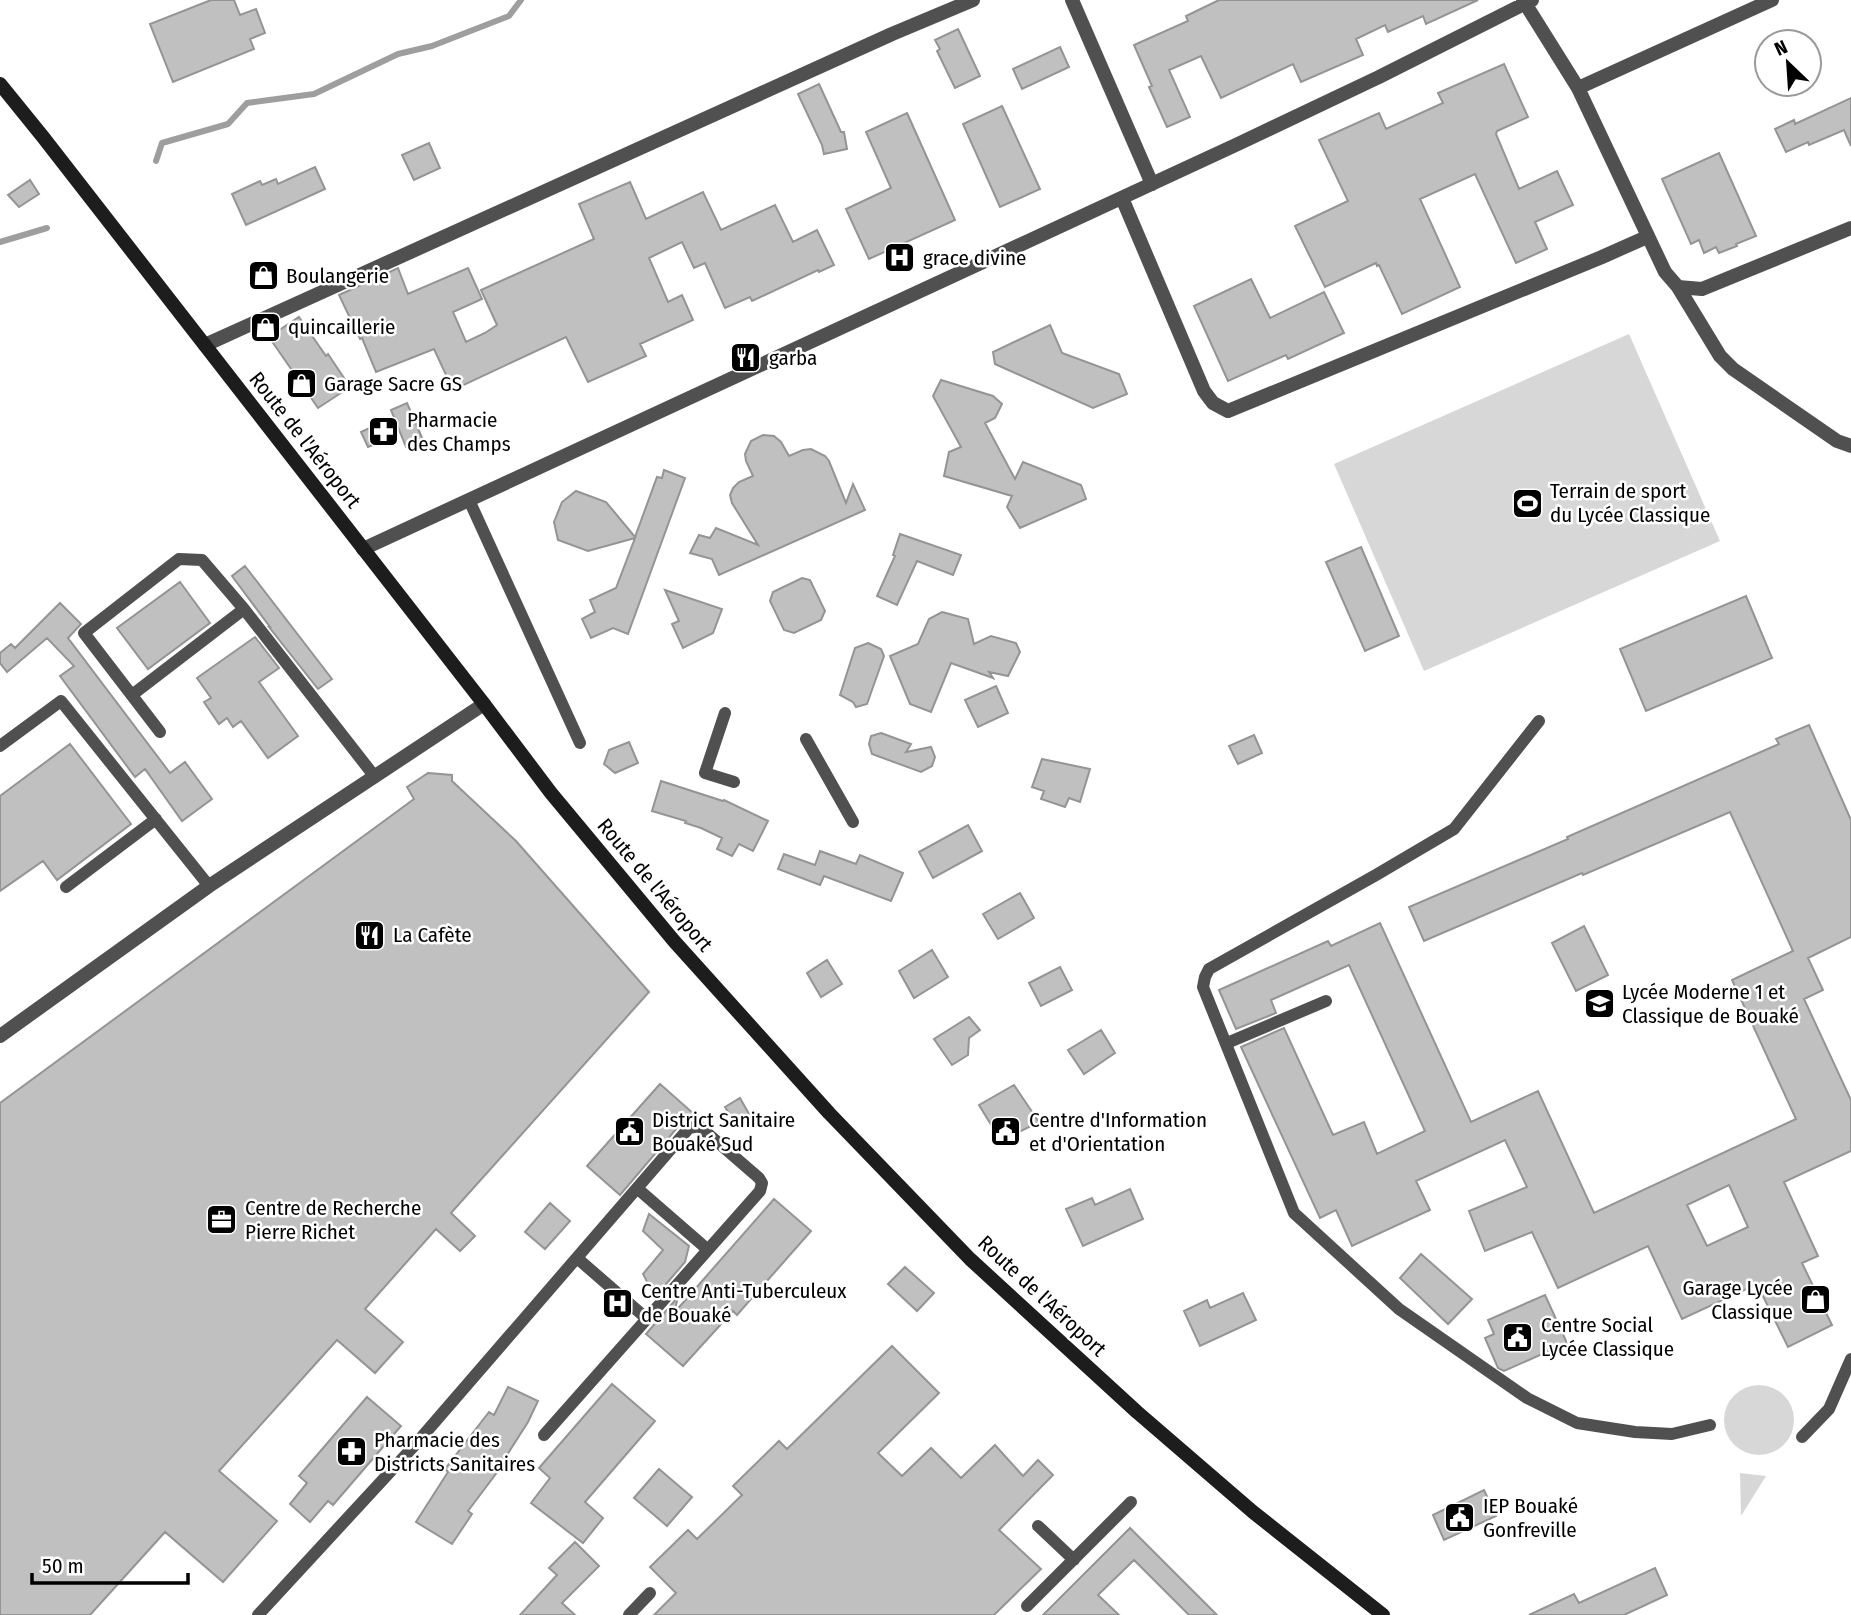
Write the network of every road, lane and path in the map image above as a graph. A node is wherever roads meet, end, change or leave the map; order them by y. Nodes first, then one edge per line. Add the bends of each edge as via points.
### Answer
1 (973, 0) edge
2 (1072, 0) edge
3 (1772, 0) edge
4 (1527, 1) edge
5 (0, 85) edge
6 (1578, 88) junction
7 (1153, 184) junction
8 (1122, 198) junction
9 (1851, 228) edge
10 (1647, 237) junction
11 (1678, 287) junction
12 (205, 345) junction
13 (1851, 446) edge
14 (469, 500) junction
15 (363, 549) junction
16 (244, 609) junction
17 (132, 695) junction
18 (484, 704) junction
19 (724, 713) dead end
20 (1539, 721) dead end
21 (160, 732) dead end
22 (806, 739) dead end
23 (580, 743) dead end
24 (0, 746) edge
25 (375, 777) junction
26 (734, 782) dead end
27 (156, 819) junction
28 (853, 822) dead end
29 (209, 886) junction
30 (66, 887) dead end
31 (1326, 1001) dead end
32 (0, 1036) edge
33 (1227, 1043) junction
34 (638, 1189) junction
35 (707, 1249) junction
36 (578, 1258) junction
37 (646, 1318) junction
38 (1851, 1359) edge
39 (1710, 1425) dead end
40 (544, 1435) dead end
41 (1802, 1437) dead end
42 (1131, 1502) dead end
43 (1038, 1526) dead end
44 (1074, 1560) junction
45 (650, 1593) dead end
46 (1027, 1606) dead end
47 (258, 1615) edge
48 (629, 1615) edge
49 (1383, 1615) edge

1 - 12 street
2 - 7 street
3 - 6 street
4 - 6 street
4 - 7 street
5 - 12 main road, Route de l'Aéroport
6 - 10 street
7 - 8 street
8 - 10 street via 1204,391 1228,411
8 - 14 street
9 - 11 street via 1702,289
10 - 11 street
11 - 13 street via 1732,369
12 - 15 main road, Route de l'Aéroport
14 - 15 street
14 - 23 lane
15 - 18 main road, Route de l'Aéroport
16 - 17 lane
16 - 17 lane via 202,560 179,559 83,633
16 - 25 lane
17 - 21 lane
18 - 25 street
18 - 49 main road, Route de l'Aéroport via 674,942 829,1114 970,1259 1137,1412
19 - 26 lane via 705,773
20 - 33 lane via 1454,829 1209,969 1203,987
22 - 28 lane
24 - 27 lane via 61,701
25 - 29 street
27 - 29 lane
27 - 30 lane
29 - 32 street
31 - 33 lane
33 - 39 lane via 1294,1213 1399,1309 1528,1398 1577,1423 1672,1434
34 - 35 lane
34 - 35 lane via 689,1128 699,1126 730,1152 762,1183 760,1191
34 - 36 lane
35 - 37 lane
36 - 37 lane
36 - 47 lane
37 - 40 lane
38 - 41 lane via 1829,1409
42 - 44 lane
43 - 44 lane
44 - 46 lane
45 - 48 lane

